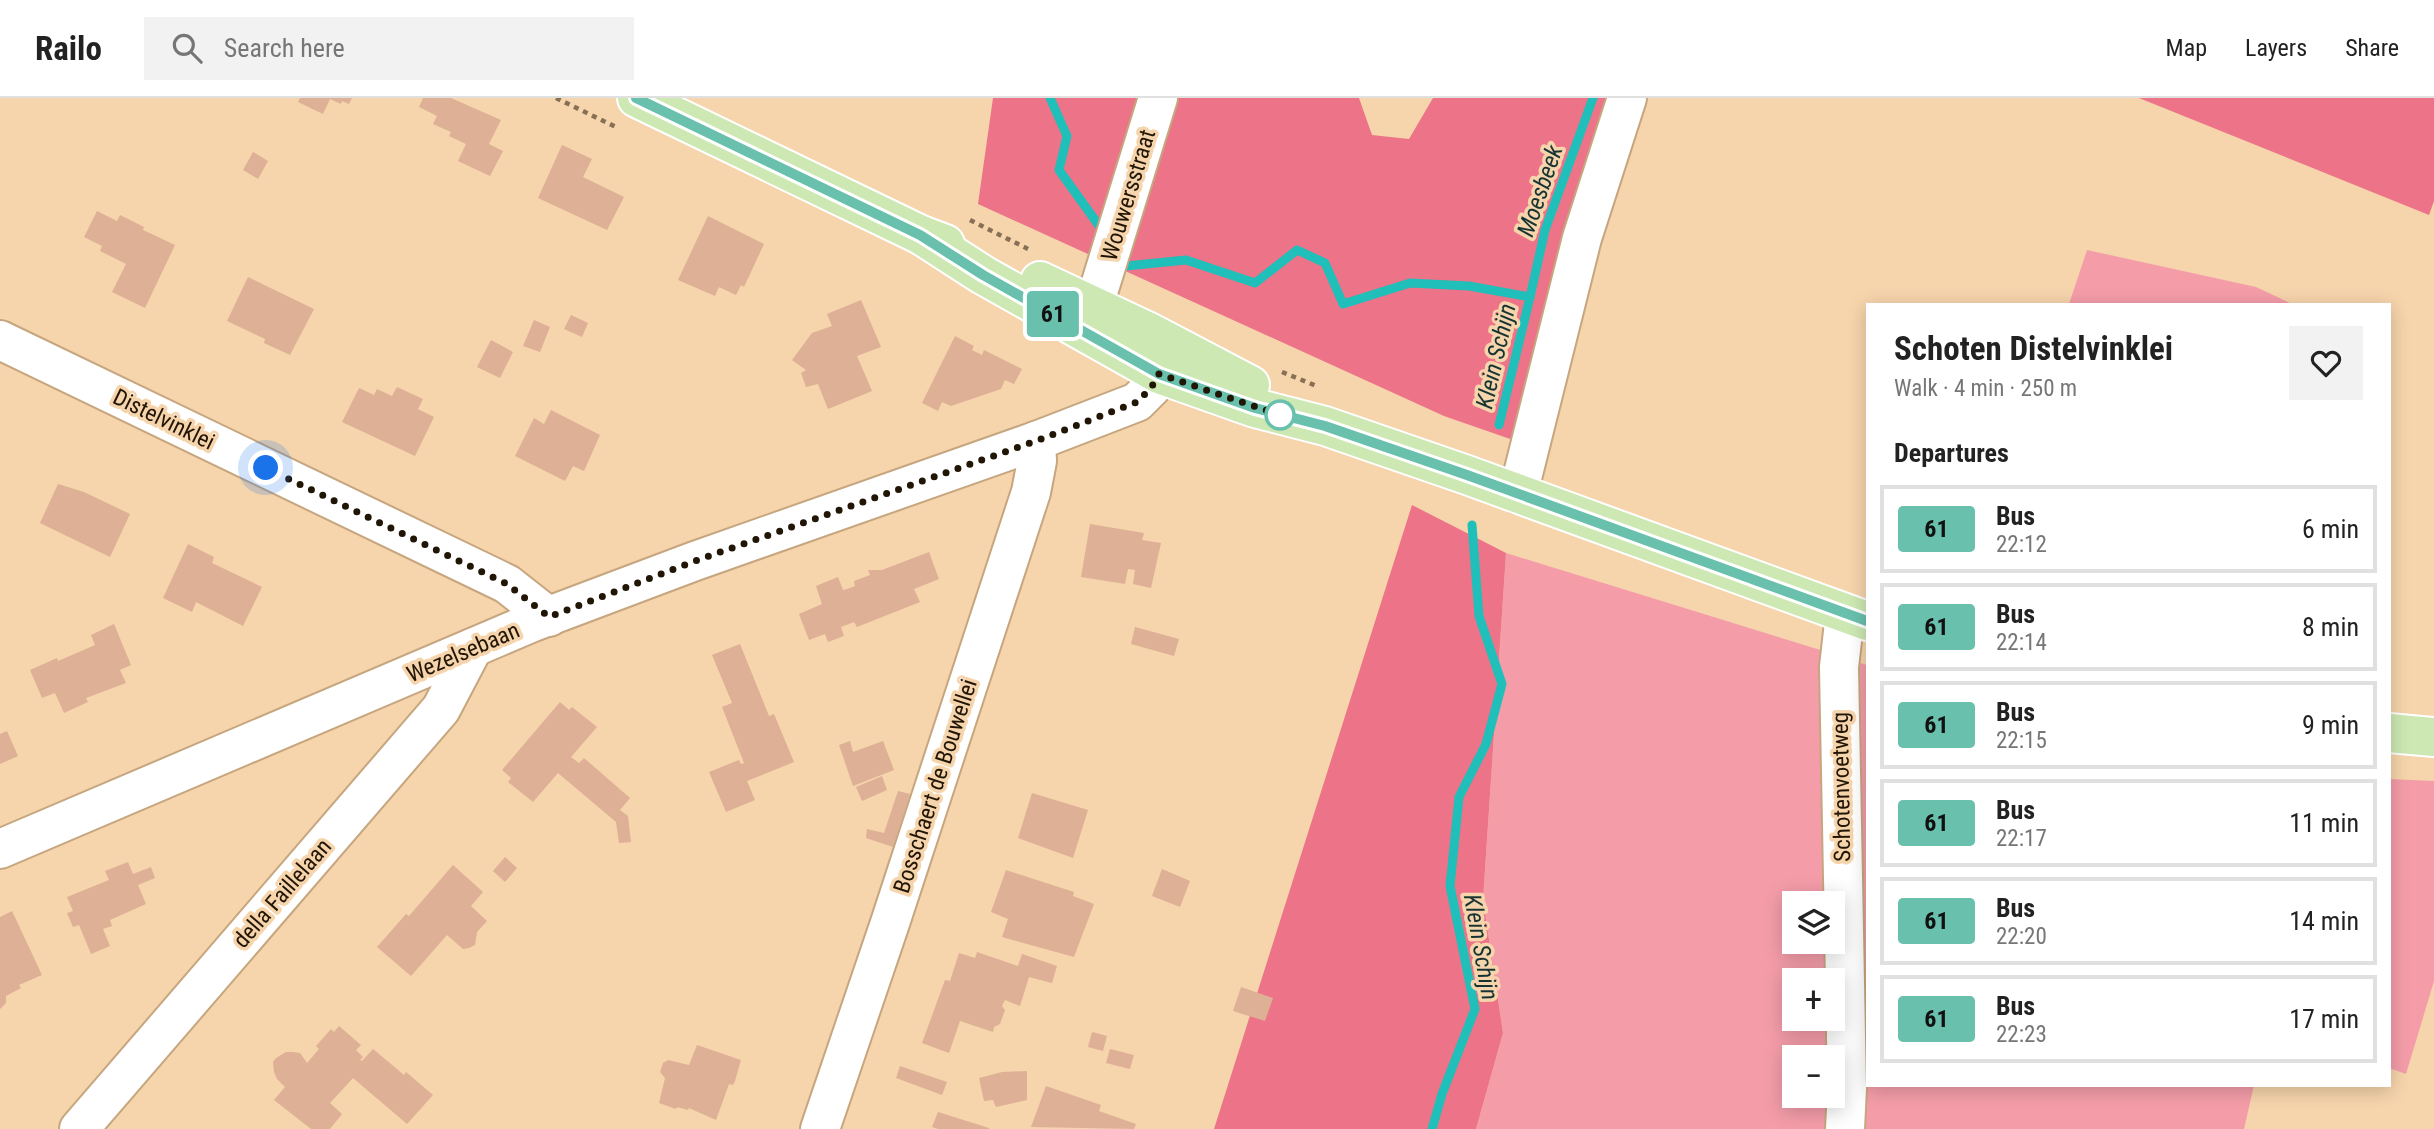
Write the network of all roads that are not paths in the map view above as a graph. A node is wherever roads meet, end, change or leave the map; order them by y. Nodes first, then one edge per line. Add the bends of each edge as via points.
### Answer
1 (637, 98) edge
2 (1158, 98) edge
3 (1627, 98) edge
4 (1087, 317) junction
5 (0, 340) edge
6 (1159, 374) junction
7 (1325, 426) junction
8 (1036, 441) junction
9 (1518, 494) junction
10 (549, 617) junction
11 (1856, 617) edge
12 (473, 648) junction
13 (2391, 733) edge
14 (2434, 737) edge
15 (0, 849) edge
16 (79, 1129) edge
17 (820, 1129) edge
18 (1845, 1129) edge

1 - 4 main road via 920,235 989,260
2 - 4 street, Wouwersstraat
3 - 9 street via 1583,238
4 - 6 main road
4 - 7 main road via 1151,333
5 - 10 street, Distelvinklei via 507,584
6 - 7 main road via 1255,408
6 - 8 street, Wezelsebaan via 1137,402
7 - 9 main road
8 - 10 street, Wezelsebaan
8 - 17 street, Bosschaert de Bouwellei via 1031,492
9 - 11 main road
10 - 12 street, Wezelsebaan
11 - 18 street, Schotenvoetweg via 1839,667
12 - 15 street, Wezelsebaan
12 - 16 street, della Faillelaan via 441,709
13 - 14 main road

